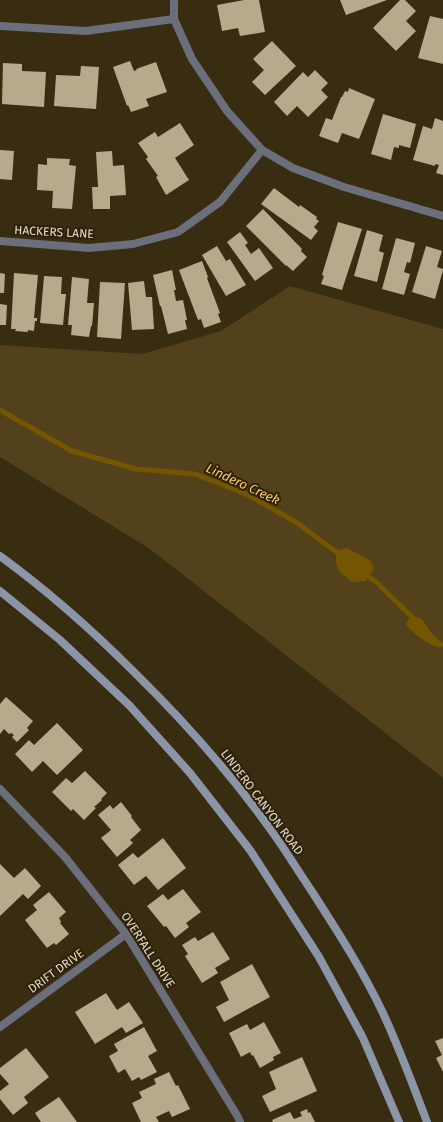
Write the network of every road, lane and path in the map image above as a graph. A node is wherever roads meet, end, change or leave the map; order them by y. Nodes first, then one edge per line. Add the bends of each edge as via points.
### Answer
1 (174, 0) edge
2 (174, 18) junction
3 (0, 26) edge
4 (262, 150) junction
5 (443, 216) edge
6 (0, 241) edge
7 (0, 556) edge
8 (0, 591) edge
9 (0, 789) edge
10 (126, 934) junction
11 (0, 1028) edge
12 (240, 1122) edge
13 (399, 1122) edge
14 (427, 1122) edge

1 - 2 street
2 - 3 street via 86,31
2 - 4 street via 192,59 227,111
4 - 5 street via 293,168 344,187
4 - 6 street, HACKERS LANE via 220,202 178,232 133,244 89,248
7 - 14 main road, LINDERO CANYON ROAD via 64,607 167,704 224,769 273,833 345,942 382,1012
8 - 13 main road via 60,640 129,704 190,773 250,850 319,957 363,1038
9 - 10 street, OVERFALL DRIVE via 65,857
10 - 11 street, DRIFT DRIVE
10 - 12 street, OVERFALL DRIVE

